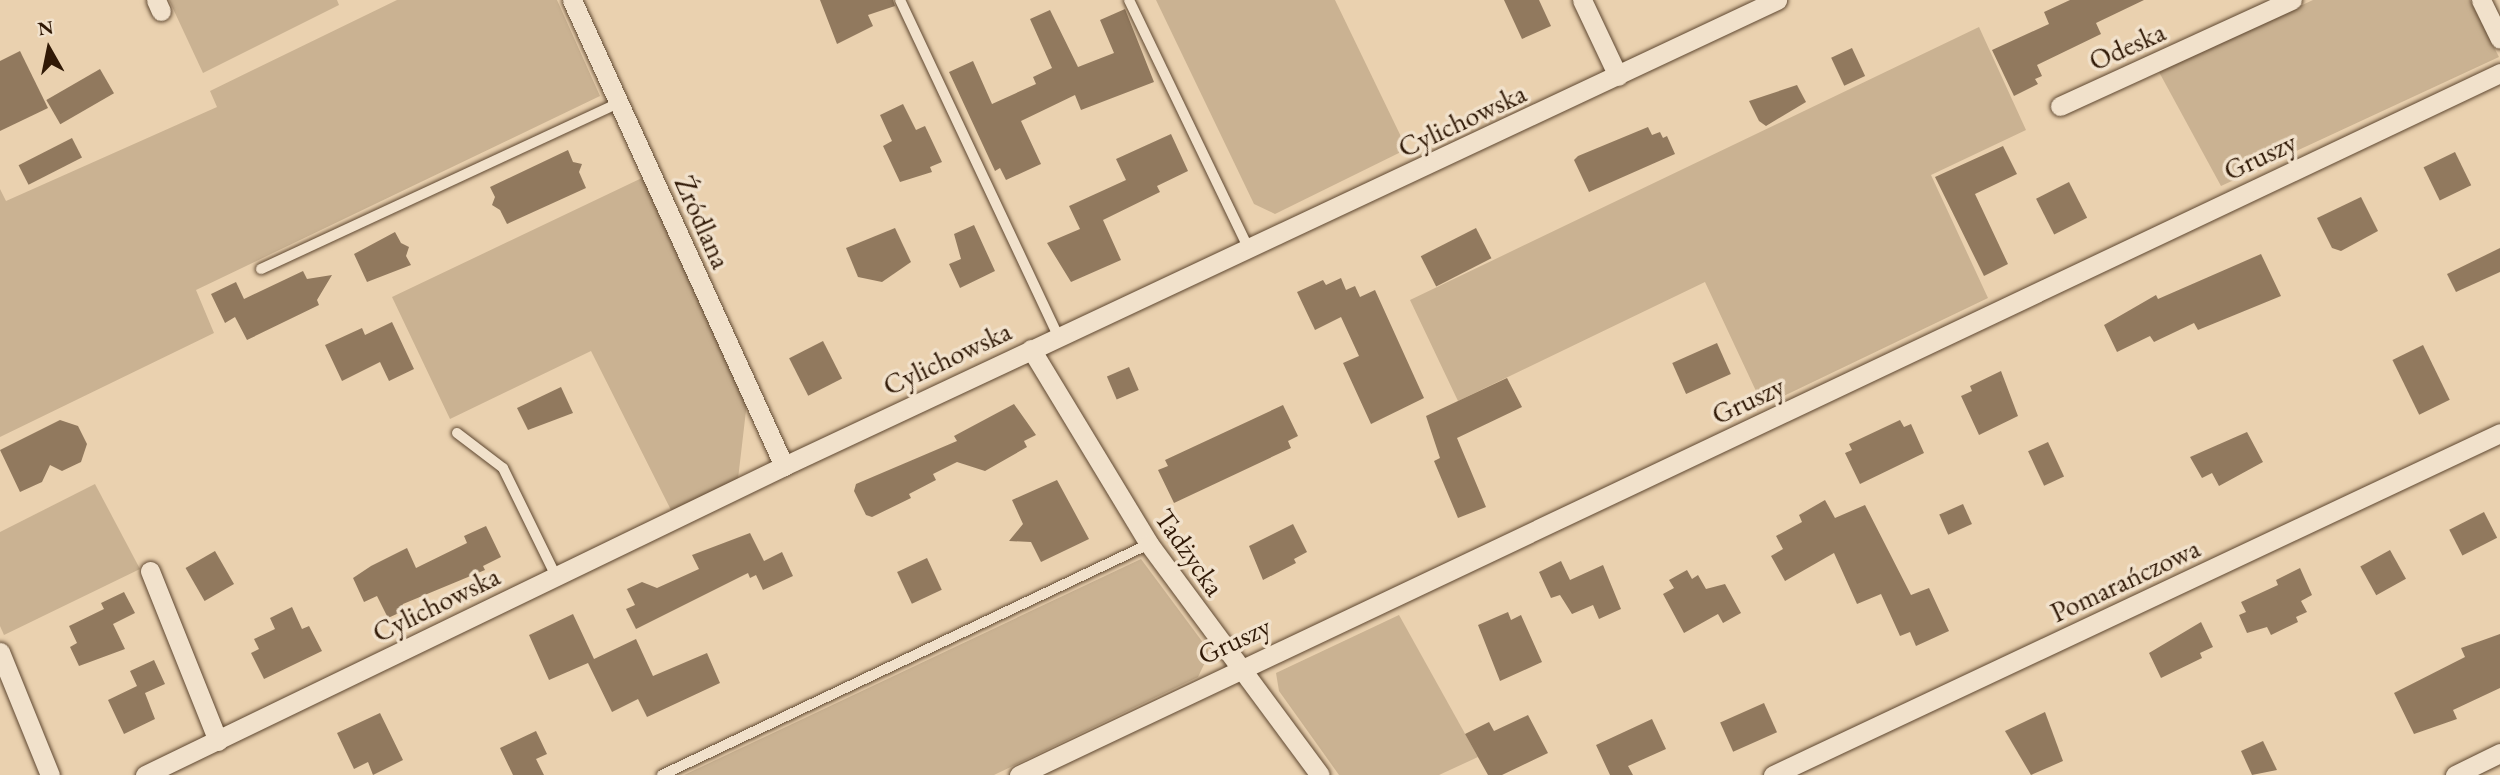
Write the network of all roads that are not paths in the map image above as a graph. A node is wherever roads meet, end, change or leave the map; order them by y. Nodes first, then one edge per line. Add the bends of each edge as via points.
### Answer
1 (572, 0) edge
2 (901, 0) edge
3 (1129, 0) edge
4 (1581, 0) edge
5 (1777, 0) edge
6 (2292, 0) edge
7 (2481, 0) edge
8 (2500, 38) edge
9 (2500, 73) edge
10 (1618, 76) junction
11 (618, 103) junction
12 (2060, 106) dead end
13 (1249, 249) junction
14 (261, 269) dead end
15 (1059, 338) junction
16 (1031, 349) junction
17 (457, 433) dead end
18 (2500, 433) edge
19 (784, 466) junction
20 (1149, 544) junction
21 (150, 571) dead end
22 (556, 576) junction
23 (0, 652) edge
24 (1238, 668) junction
25 (218, 741) junction
26 (2500, 753) edge
27 (50, 775) edge
28 (145, 775) edge
29 (662, 775) edge
30 (1019, 775) edge
31 (1320, 775) edge
32 (1773, 775) edge
33 (2455, 775) edge

1 - 11 street, Źródlana
2 - 15 lane
3 - 13 lane
4 - 10 street
5 - 10 street, Cylichowska
6 - 12 street, Odeska
7 - 8 street
9 - 24 street, Gruszy
10 - 13 street, Cylichowska
11 - 14 lane
11 - 19 street, Źródlana
13 - 15 street, Cylichowska
15 - 16 street, Cylichowska
16 - 19 street, Cylichowska
16 - 20 street, Tadżycka
17 - 22 lane via 503,468
18 - 32 street, Pomarańczowa
19 - 22 street, Cylichowska
20 - 24 street, Tadżycka
20 - 29 lane
21 - 25 street
22 - 25 street, Cylichowska
23 - 27 street
24 - 30 street, Gruszy
24 - 31 street, Tadżycka
25 - 28 street, Cylichowska
26 - 33 street

